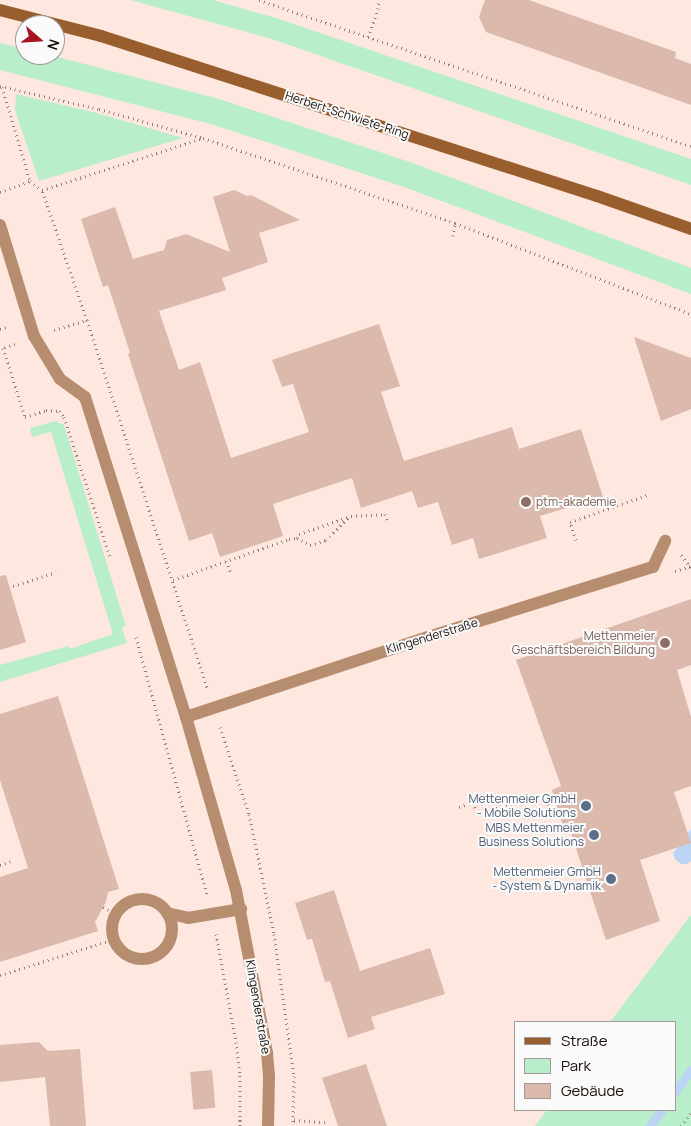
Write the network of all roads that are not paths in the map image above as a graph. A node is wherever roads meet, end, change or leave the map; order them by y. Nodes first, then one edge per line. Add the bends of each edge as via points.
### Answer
1 (0, 10) edge
2 (0, 226) edge
3 (691, 229) edge
4 (665, 541) dead end
5 (186, 717) junction
6 (240, 909) junction
7 (167, 913) junction
8 (268, 1126) edge

1 - 3 main road, Herbert-Schwiete-Ring via 101,36
2 - 5 street, Klingenderstraße via 34,336 60,379 85,397
4 - 5 street, Klingenderstraße via 653,567
5 - 6 street, Klingenderstraße
6 - 7 street via 188,918
6 - 8 street, Klingenderstraße via 267,1053
7 - 7 street via 171,922 169,941 156,956 147,959 127,955 115,941 113,922 129,902 146,900 161,906

